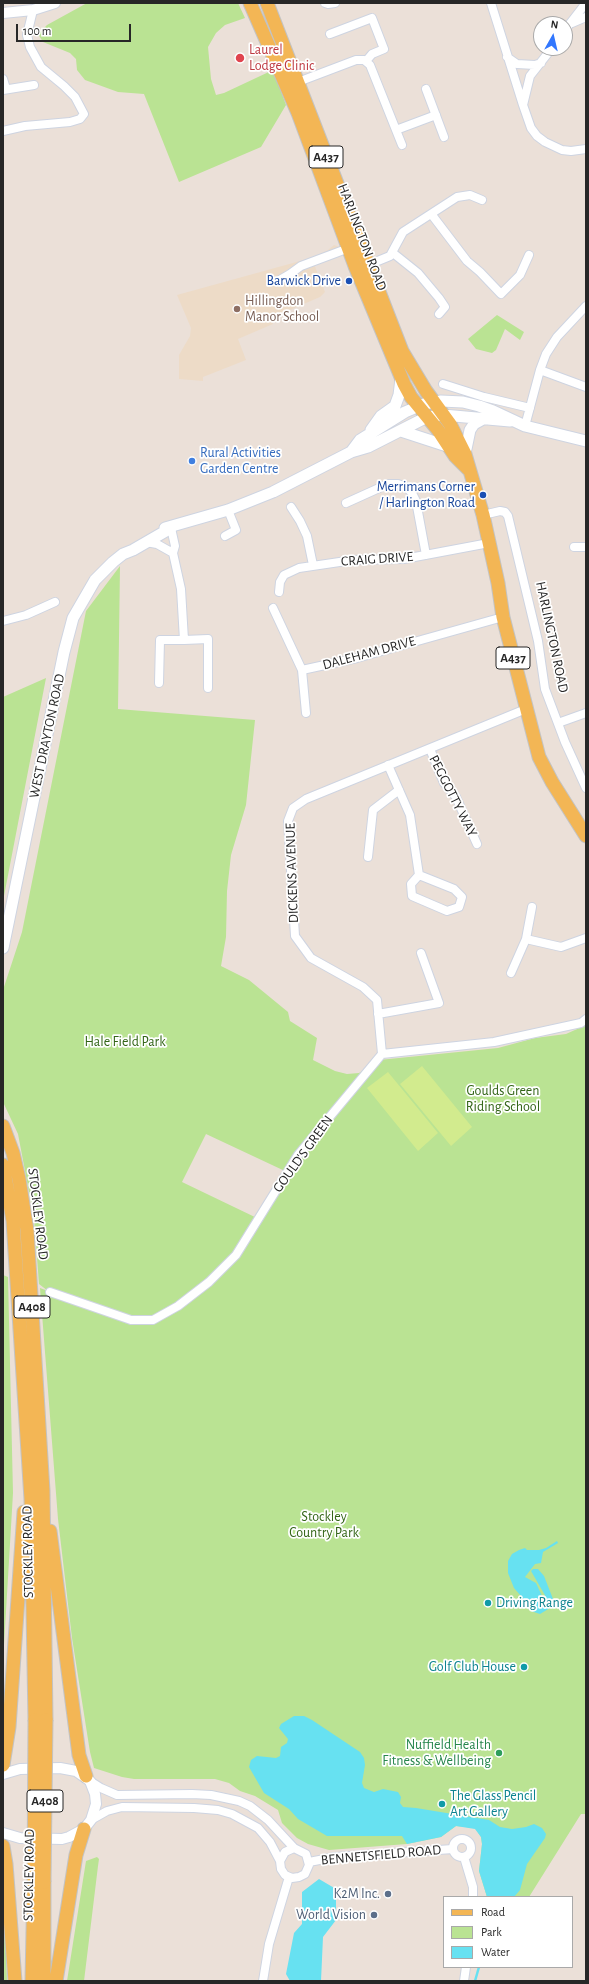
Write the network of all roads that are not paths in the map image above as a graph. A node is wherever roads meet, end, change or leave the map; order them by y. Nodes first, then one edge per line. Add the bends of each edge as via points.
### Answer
1 (55, 3) edge
2 (250, 3) edge
3 (267, 3) edge
4 (325, 3) edge
5 (335, 3) edge
6 (491, 3) edge
7 (586, 3) edge
8 (33, 10) junction
9 (3, 13) edge
10 (586, 17) edge
11 (573, 19) edge
12 (573, 24) edge
13 (330, 34) dead end
14 (546, 56) edge
15 (507, 57) junction
16 (367, 60) junction
17 (541, 63) junction
18 (3, 79) edge
19 (298, 82) junction
20 (34, 85) dead end
21 (4, 89) edge
22 (426, 89) dead end
23 (523, 106) junction
24 (436, 115) junction
25 (396, 130) junction
26 (3, 131) edge
27 (444, 137) dead end
28 (402, 145) dead end
29 (586, 149) edge
30 (482, 200) dead end
31 (432, 215) junction
32 (349, 248) junction
33 (393, 253) junction
34 (529, 255) dead end
35 (368, 265) junction
36 (278, 281) dead end
37 (586, 306) edge
38 (439, 314) dead end
39 (540, 370) junction
40 (401, 379) junction
41 (443, 384) dead end
42 (586, 387) edge
43 (434, 402) junction
44 (418, 406) junction
45 (530, 408) junction
46 (443, 415) junction
47 (428, 417) junction
48 (483, 418) junction
49 (510, 421) junction
50 (525, 426) junction
51 (401, 431) junction
52 (367, 435) junction
53 (586, 440) edge
54 (450, 447) junction
55 (351, 452) junction
56 (464, 454) junction
57 (468, 469) junction
58 (346, 503) dead end
59 (291, 507) dead end
60 (228, 510) junction
61 (483, 515) junction
62 (172, 528) junction
63 (224, 536) dead end
64 (146, 542) junction
65 (489, 543) junction
66 (574, 547) dead end
67 (586, 547) edge
68 (173, 553) junction
69 (123, 554) junction
70 (426, 555) junction
71 (313, 566) junction
72 (278, 592) dead end
73 (55, 602) dead end
74 (273, 608) dead end
75 (503, 617) junction
76 (3, 621) edge
77 (184, 640) junction
78 (302, 670) junction
79 (159, 683) dead end
80 (208, 688) dead end
81 (526, 709) junction
82 (306, 713) dead end
83 (586, 713) edge
84 (558, 723) junction
85 (430, 749) junction
86 (388, 765) junction
87 (586, 788) edge
88 (399, 790) junction
89 (586, 836) edge
90 (477, 844) dead end
91 (368, 857) dead end
92 (419, 875) junction
93 (532, 907) dead end
94 (4, 936) edge
95 (586, 938) edge
96 (526, 939) junction
97 (3, 948) edge
98 (421, 953) dead end
99 (511, 973) dead end
100 (378, 1014) junction
101 (586, 1019) edge
102 (382, 1054) junction
103 (3, 1126) edge
104 (3, 1165) edge
105 (50, 1292) dead end
106 (28, 1452) junction
107 (43, 1492) junction
108 (41, 1720) junction
109 (3, 1765) edge
110 (3, 1774) edge
111 (88, 1779) junction
112 (88, 1825) junction
113 (3, 1833) edge
114 (3, 1846) edge
115 (294, 1848) junction
116 (453, 1849) junction
117 (464, 1857) junction
118 (280, 1861) junction
119 (309, 1862) junction
120 (3, 1869) edge
121 (289, 1877) junction
122 (39, 1882) junction
123 (473, 1896) edge
124 (10, 1900) junction
125 (466, 1968) edge
126 (15, 1981) edge
127 (32, 1981) edge
128 (44, 1981) edge
129 (56, 1981) edge
130 (263, 1981) edge
131 (464, 1981) edge

1 - 8 street
2 - 32 main road, HARLINGTON ROAD / A437 via 298,113
3 - 19 main road, HARLINGTON ROAD / A437
4 - 5 street
6 - 15 street
7 - 11 street
8 - 9 street
8 - 26 street via 27,35 30,47 41,67 75,98 84,114 80,119 70,122
10 - 12 street
13 - 16 street via 372,18 384,49 372,54
14 - 17 street
15 - 17 street via 517,64
15 - 23 street
16 - 19 street via 356,60
16 - 25 street
17 - 23 street via 530,76
18 - 21 street
19 - 35 main road, HARLINGTON ROAD / A437
20 - 21 street
22 - 24 street
23 - 29 street via 531,128 545,142 571,151
24 - 25 street
24 - 27 street
25 - 28 street
30 - 31 street via 470,195 460,196
31 - 33 street via 403,232
31 - 34 street via 467,261 501,294 520,275
32 - 36 street via 301,266
32 - 40 main road, HARLINGTON ROAD / A437
33 - 35 street
33 - 38 street via 418,273 439,298 445,307
35 - 43 main road, HARLINGTON ROAD / A437 via 402,351
37 - 39 street via 557,337
39 - 42 street
39 - 45 street
40 - 44 main road, HARLINGTON ROAD / A437
40 - 52 main road, WEST DRAYTON ROAD via 395,406 382,416
41 - 45 street
43 - 44 main road, WEST DRAYTON ROAD
43 - 46 main road, HARLINGTON ROAD / A437
43 - 49 main road, WEST DRAYTON ROAD via 458,402 479,406
44 - 47 main road, HARLINGTON ROAD / A437
44 - 52 main road, WEST DRAYTON ROAD
45 - 50 street
46 - 47 main road, WEST DRAYTON ROAD
46 - 48 main road, WEST DRAYTON ROAD
46 - 56 main road, HARLINGTON ROAD / A437 via 453,429
47 - 51 main road, WEST DRAYTON ROAD
47 - 54 main road, HARLINGTON ROAD / A437
48 - 49 main road, WEST DRAYTON ROAD
48 - 56 main road via 470,430
49 - 50 main road, WEST DRAYTON ROAD
50 - 53 main road, WEST DRAYTON ROAD
51 - 54 main road
51 - 55 main road, WEST DRAYTON ROAD
52 - 55 main road, WEST DRAYTON ROAD
54 - 57 main road, HARLINGTON ROAD / A437 via 457,459
55 - 60 main road, WEST DRAYTON ROAD via 273,492
56 - 57 main road, HARLINGTON ROAD / A437
57 - 61 main road, HARLINGTON ROAD / A437
58 - 70 street via 388,484 406,487 416,501
59 - 71 street via 307,536
60 - 62 main road, WEST DRAYTON ROAD
60 - 63 street via 236,530
61 - 65 main road, HARLINGTON ROAD / A437
61 - 84 street, HARLINGTON ROAD via 500,511 508,516 538,641 545,689
62 - 64 main road, WEST DRAYTON ROAD
62 - 68 street via 175,546
62 - 69 main road, WEST DRAYTON ROAD via 150,532 138,538
64 - 68 street via 158,544
64 - 69 main road, WEST DRAYTON ROAD
65 - 70 street, CRAIG DRIVE
65 - 75 main road, HARLINGTON ROAD / A437
66 - 67 street
68 - 77 street via 181,589
69 - 94 main road, WEST DRAYTON ROAD via 95,580 79,605 71,625
70 - 71 street, CRAIG DRIVE via 353,560
71 - 72 street, CRAIG DRIVE via 298,568 284,575
73 - 76 street via 26,616
74 - 78 street
75 - 78 street, DALEHAM DRIVE via 357,658
75 - 81 main road, HARLINGTON ROAD / A437
77 - 79 street via 160,640
77 - 80 street via 208,639
78 - 82 street
81 - 85 street, DICKENS AVENUE
81 - 89 main road, HARLINGTON ROAD / A437 via 539,757
83 - 84 street
84 - 87 street, HARLINGTON ROAD
85 - 86 street, DICKENS AVENUE
85 - 90 street, PEGGOTTY WAY via 444,783 456,797
86 - 88 street
86 - 100 street, DICKENS AVENUE via 306,799 293,808 288,820 295,936 310,958 363,988 377,1000
88 - 91 street via 373,810
88 - 92 street via 410,815
92 - 92 street via 411,884 412,896 447,911 458,908 462,897 454,890
93 - 96 street
94 - 97 main road, WEST DRAYTON ROAD
95 - 96 street via 561,947
96 - 99 street
98 - 100 street via 439,1003
100 - 102 street, DICKENS AVENUE
101 - 102 street via 581,1023 494,1042
102 - 105 street, GOULD'S GREEN via 298,1155 236,1255 209,1282 178,1306 153,1320 131,1320
103 - 107 main road, STOCKLEY ROAD / A408 via 19,1178 26,1230
104 - 106 main road, STOCKLEY ROAD / A408 via 14,1232
106 - 108 main road, STOCKLEY ROAD / A408
106 - 109 main road via 9,1727
107 - 108 main road, STOCKLEY ROAD / A408
107 - 111 main road via 79,1755
108 - 122 main road, STOCKLEY ROAD / A408, bridge
110 - 111 street via 20,1769 60,1768 76,1771
111 - 112 street via 95,1794 96,1804
111 - 115 street, BENNETSFIELD ROAD via 104,1790 117,1794 211,1795 239,1801 268,1820
112 - 113 street via 76,1834 62,1839 20,1838
112 - 118 street via 107,1811 122,1807 218,1810 232,1814 258,1828 270,1842
112 - 129 main road via 76,1855
114 - 124 main road
115 - 118 street via 285,1852
115 - 119 street, BENNETSFIELD ROAD via 306,1854
116 - 117 street via 456,1854
116 - 117 street via 456,1841 467,1841 471,1848 469,1854
116 - 119 street, BENNETSFIELD ROAD via 335,1857
117 - 123 street via 473,1887
118 - 121 street via 283,1872
119 - 121 street, BENNETSFIELD ROAD via 305,1874 295,1878
120 - 124 main road
121 - 130 street via 270,1944
122 - 127 main road, STOCKLEY ROAD / A408
122 - 128 main road, STOCKLEY ROAD / A408
124 - 126 main road
125 - 131 street

